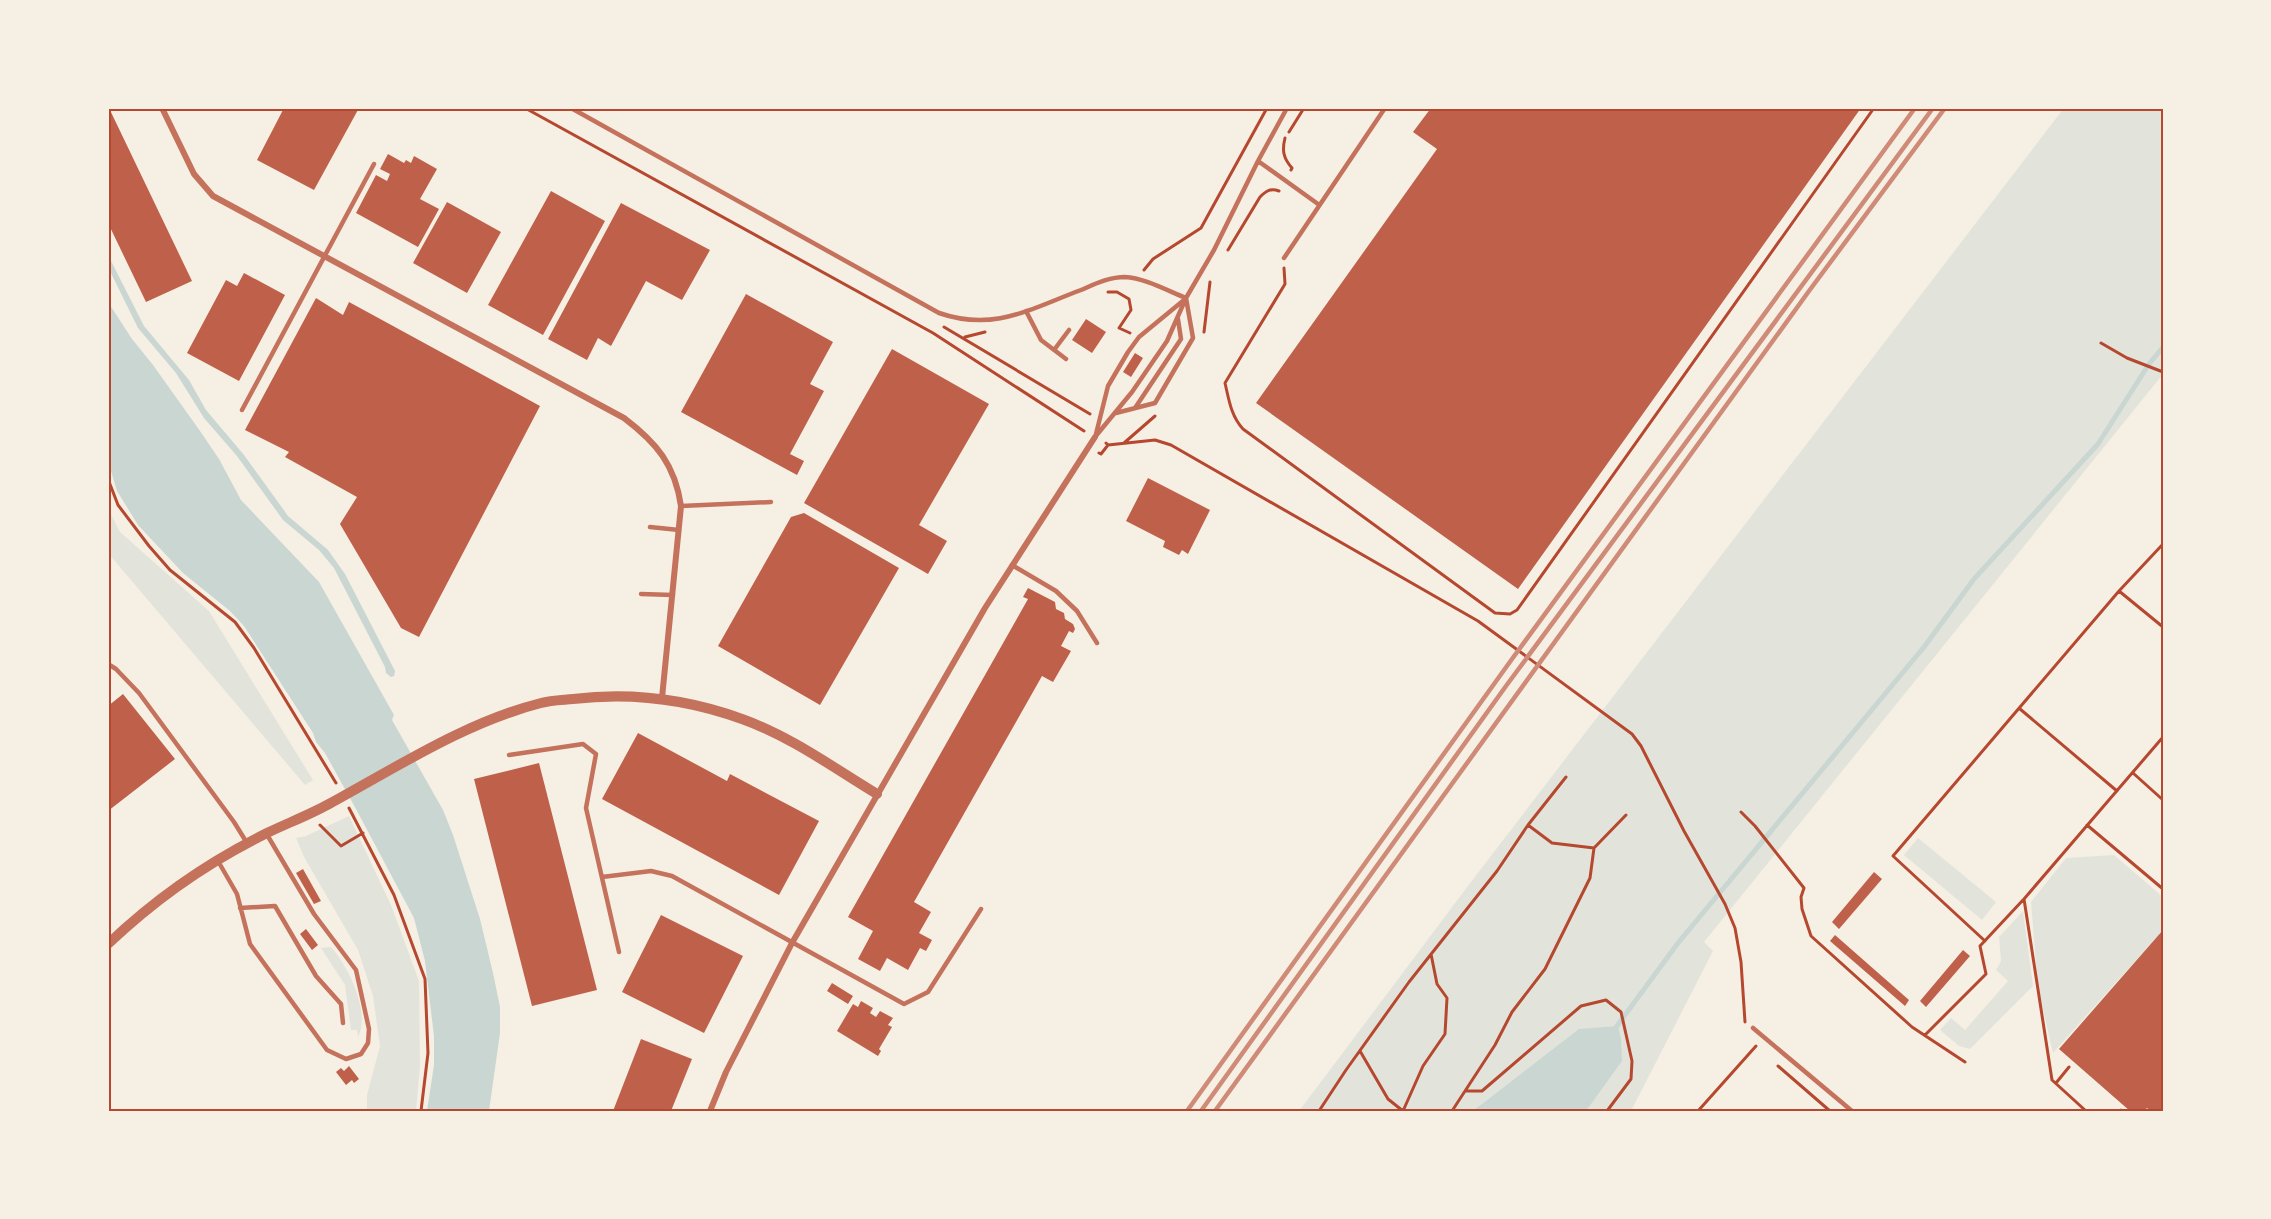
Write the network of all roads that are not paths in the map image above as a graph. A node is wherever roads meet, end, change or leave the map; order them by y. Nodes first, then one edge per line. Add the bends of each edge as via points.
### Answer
1 (162, 108) edge
2 (571, 108) edge
3 (1287, 108) edge
4 (1385, 108) edge
5 (1258, 161) junction
6 (374, 164) dead end
7 (1318, 204) junction
8 (325, 256) junction
9 (1284, 258) road end
10 (1186, 298) junction
11 (1026, 311) junction
12 (1178, 316) junction
13 (1069, 330) dead end
14 (1054, 350) junction
15 (1066, 359) dead end
16 (1135, 408) junction
17 (242, 410) dead end
18 (1115, 413) junction
19 (1095, 437) junction
20 (771, 502) dead end
21 (681, 506) junction
22 (651, 527) dead end
23 (679, 530) junction
24 (1012, 565) junction
25 (641, 594) dead end
26 (672, 595) junction
27 (1097, 643) dead end
28 (108, 664) edge
29 (662, 698) junction
30 (509, 755) dead end
31 (877, 794) junction
32 (266, 833) junction
33 (248, 844) junction
34 (218, 861) junction
35 (602, 877) junction
36 (240, 908) junction
37 (981, 909) dead end
38 (792, 943) junction
39 (108, 944) edge
40 (619, 952) dead end
41 (343, 1023) dead end
42 (1754, 1028) dead end
43 (710, 1111) edge
44 (1852, 1111) edge

1 - 8 street via 194,174 213,196
2 - 11 lane via 939,312 965,321 989,321
3 - 5 lane
4 - 7 lane
5 - 7 lane
5 - 10 lane
6 - 8 lane
7 - 9 lane
8 - 17 lane
8 - 21 street via 624,418 647,436 671,468
10 - 11 lane via 1121,277
10 - 12 lane
10 - 16 lane via 1193,338 1155,403
10 - 19 lane via 1139,337 1128,352 1108,386
11 - 14 lane via 1041,340
12 - 16 lane via 1181,339
12 - 18 lane via 1167,341
13 - 14 lane
14 - 15 lane
16 - 18 lane
18 - 19 lane
19 - 24 street
20 - 21 lane
21 - 23 street
22 - 23 lane
23 - 26 street
24 - 27 lane via 1056,591 1077,611
24 - 31 street
25 - 26 lane
26 - 29 street
28 - 33 lane via 139,693
29 - 31 street via 744,719
29 - 32 street via 587,697 543,702 501,716
30 - 35 lane via 583,744 596,754 586,808
31 - 38 street
32 - 33 street
32 - 36 lane via 314,914 356,970 369,1029 368,1043 361,1054 346,1059 327,1050 250,944
33 - 34 street
34 - 36 lane via 237,894
34 - 39 street via 169,892
35 - 38 lane via 651,871 672,876
35 - 40 lane
36 - 41 lane via 275,906 316,976 341,1004
37 - 38 lane via 928,992 904,1004
38 - 43 street
42 - 44 lane

